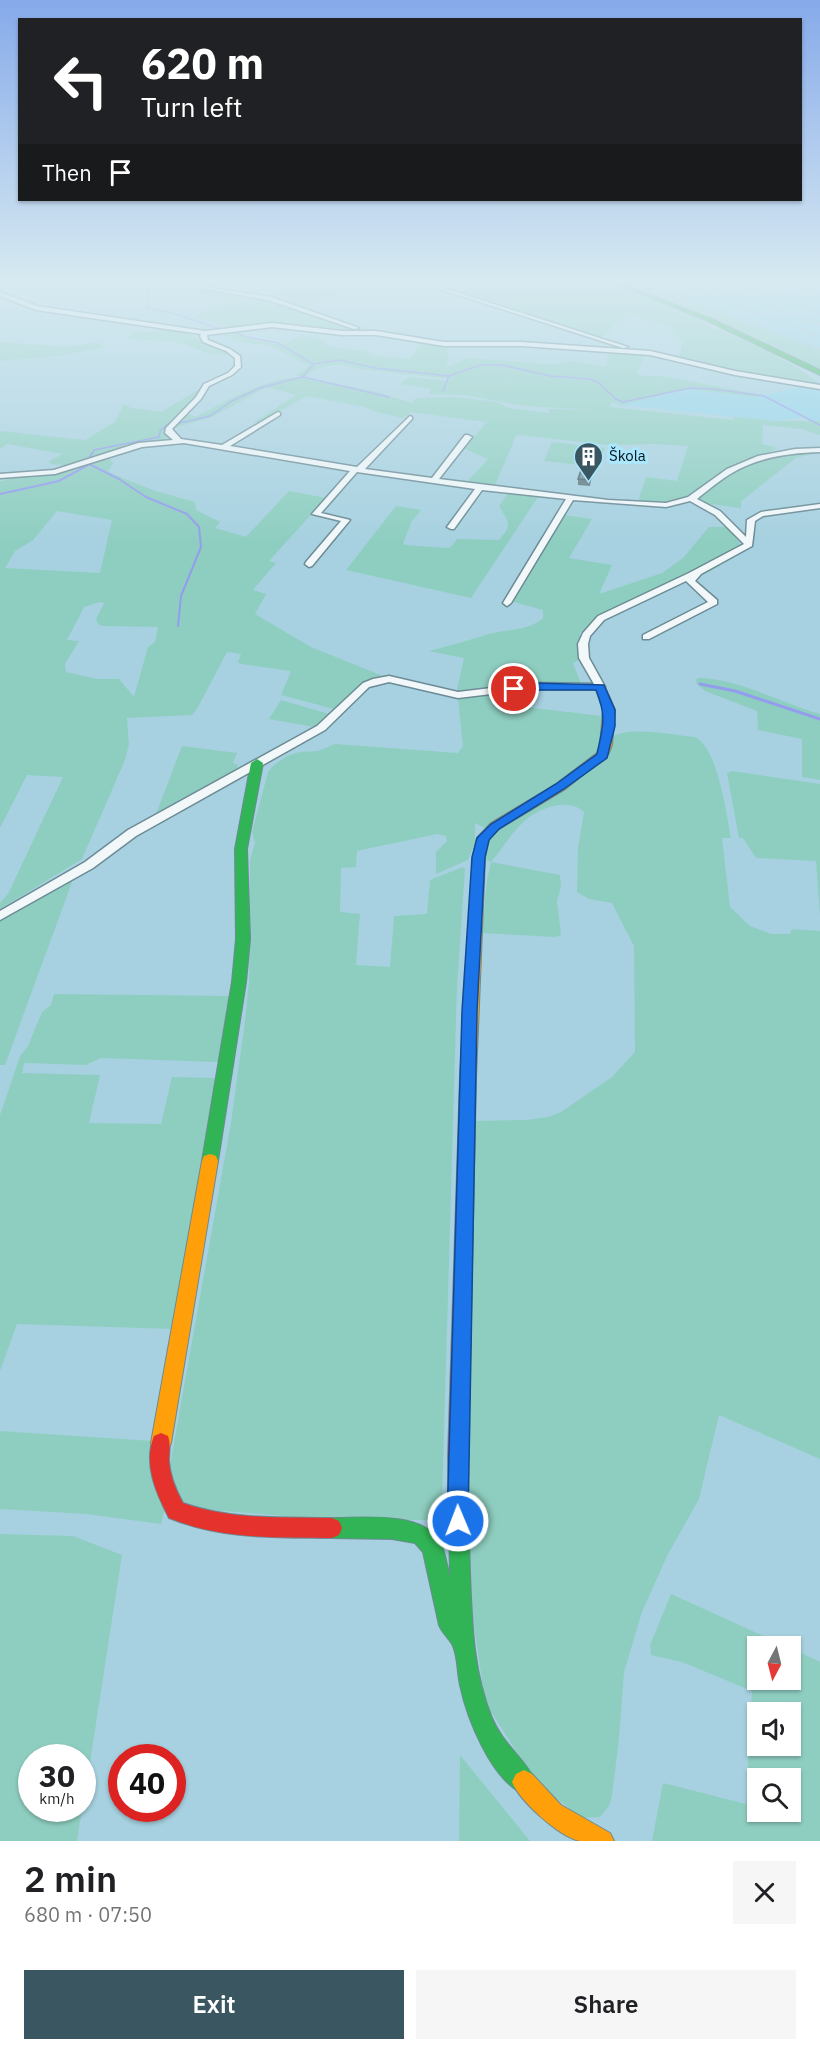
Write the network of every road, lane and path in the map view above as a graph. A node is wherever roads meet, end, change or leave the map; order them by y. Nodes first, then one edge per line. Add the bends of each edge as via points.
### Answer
1 (235, 370) edge
2 (721, 370) edge
3 (820, 387) edge
4 (278, 414) dead end
5 (410, 418) dead end
6 (468, 437) dead end
7 (179, 441) junction
8 (222, 448) junction
9 (820, 450) edge
10 (357, 470) junction
11 (0, 476) edge
12 (433, 481) junction
13 (480, 487) junction
14 (571, 498) junction
15 (691, 499) junction
16 (820, 506) edge
17 (451, 527) dead end
18 (749, 544) junction
19 (309, 564) dead end
20 (697, 573) junction
21 (507, 603) dead end
22 (646, 637) dead end
23 (600, 687) junction
24 (257, 764) junction
25 (0, 916) edge
26 (462, 1639) junction
27 (602, 1841) edge

1 - 7 street via 206,385 199,401 174,421 168,429
2 - 3 street
4 - 8 street
5 - 10 street
6 - 12 street
7 - 8 street
7 - 11 street via 116,451 55,472
8 - 10 street
9 - 15 street via 761,458 730,471
10 - 12 street
10 - 19 street via 316,514 346,520
12 - 13 street
13 - 14 street
13 - 17 street
14 - 15 street via 649,505
14 - 21 street
15 - 18 street via 715,509
16 - 18 street via 761,514 751,520
18 - 20 street
20 - 22 street via 690,581 714,602
20 - 23 street via 601,618 586,635 584,658
23 - 24 street via 532,686 458,695 390,679 376,681 366,685 321,728
23 - 26 street via 609,710 602,756 495,826 483,838 479,857 470,1011 457,1497
24 - 25 street via 132,833 89,865
24 - 26 street via 241,849 243,939 239,982 158,1457 163,1488 176,1511 208,1522 392,1529 420,1534 432,1547 450,1625
26 - 27 street via 484,1726 506,1763 553,1813

